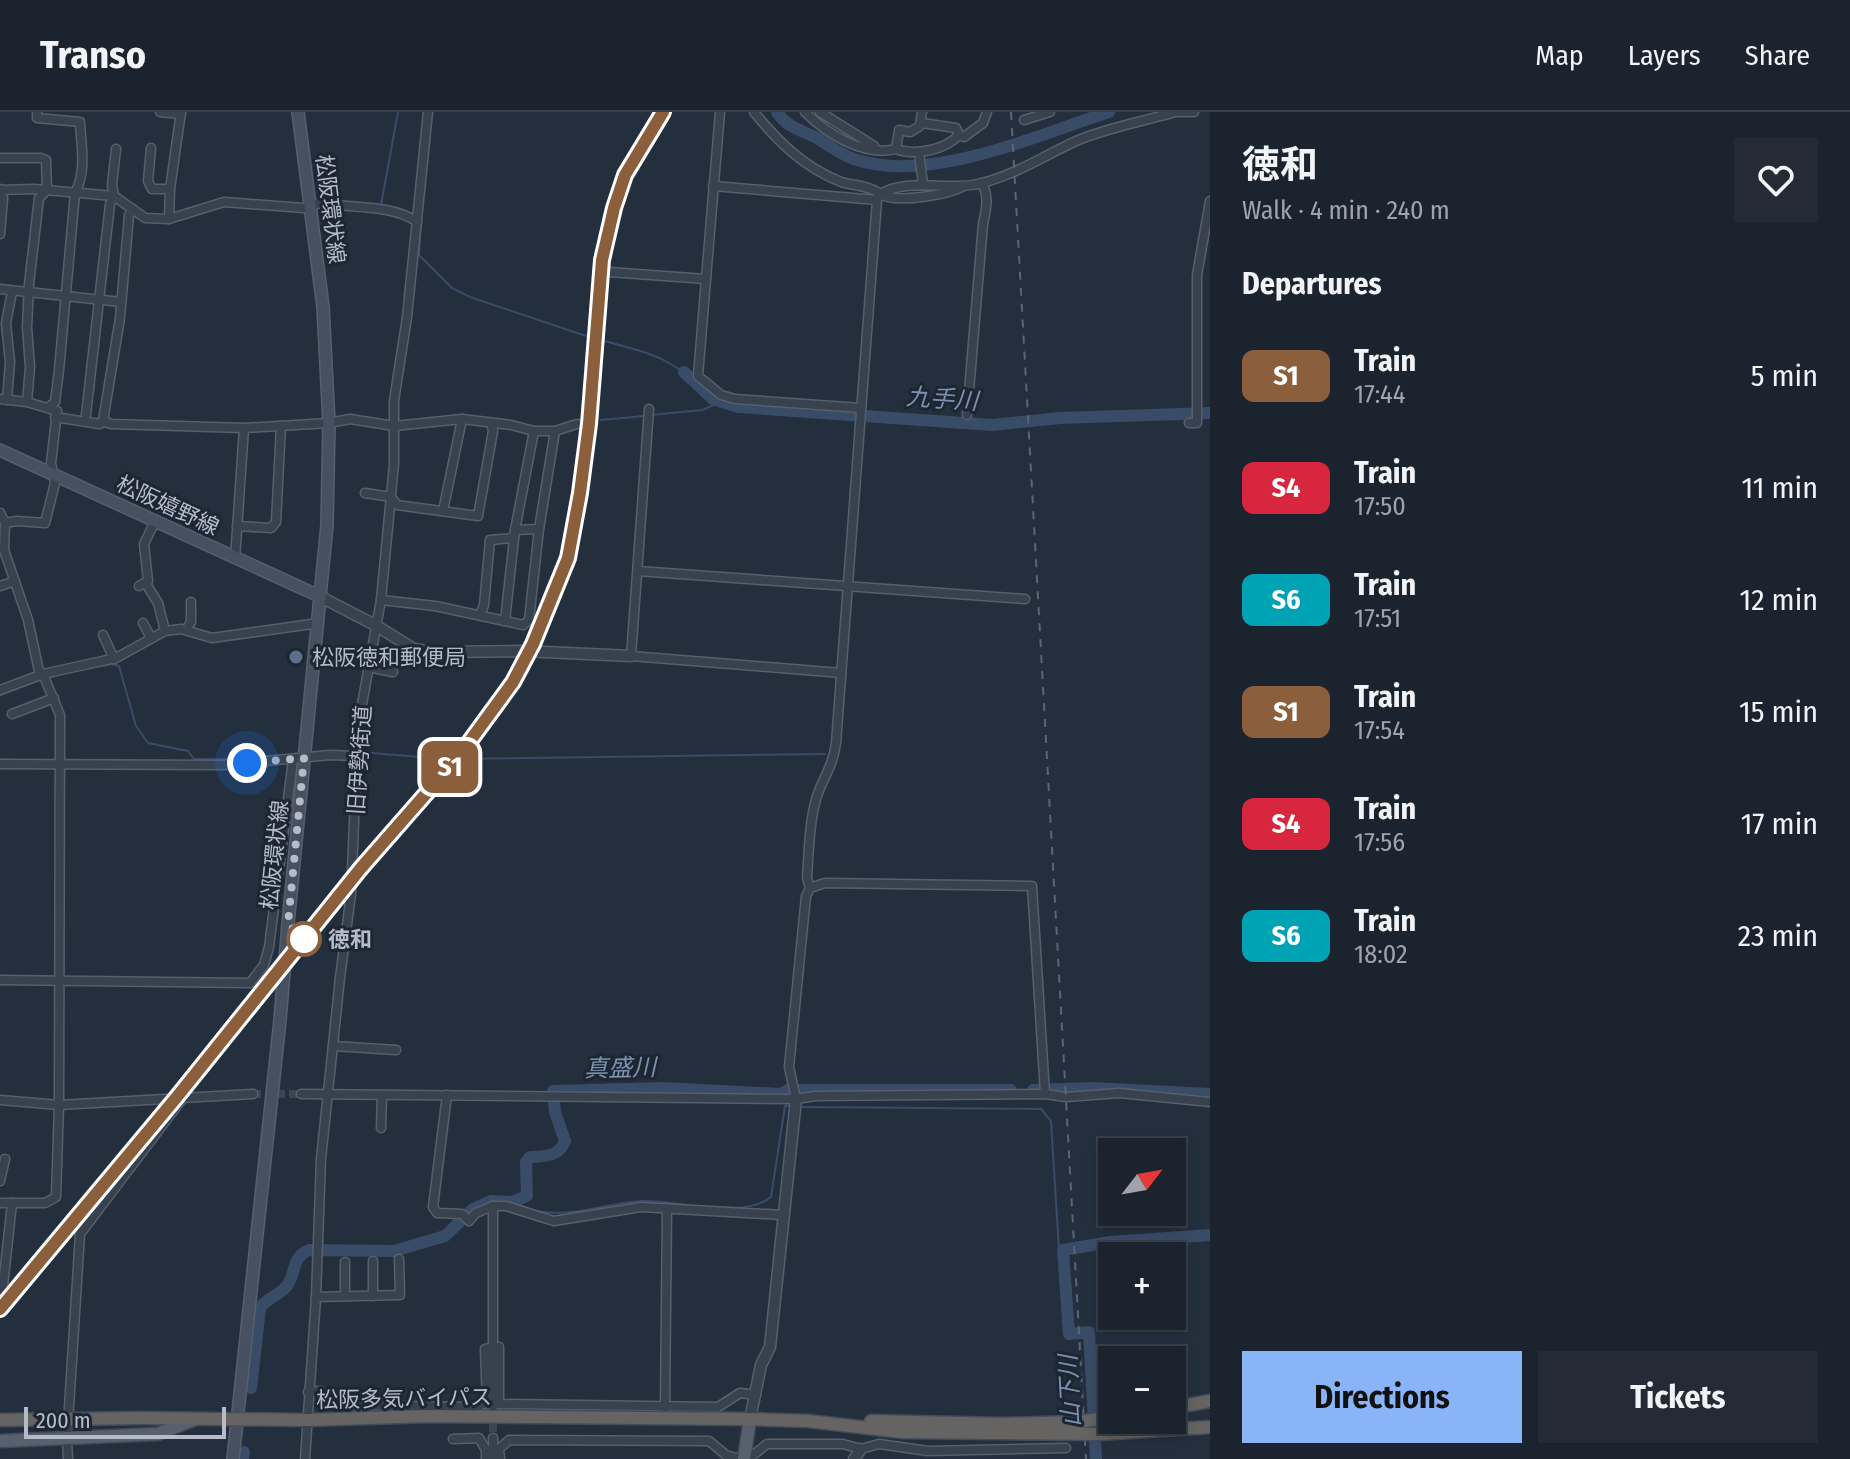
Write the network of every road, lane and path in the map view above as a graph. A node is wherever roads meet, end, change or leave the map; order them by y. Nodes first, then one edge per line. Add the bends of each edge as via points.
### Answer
1 (37, 112) edge
2 (160, 112) edge
3 (298, 112) edge
4 (428, 112) edge
5 (720, 112) edge
6 (754, 112) edge
7 (805, 112) edge
8 (820, 112) edge
9 (922, 112) edge
10 (987, 112) edge
11 (1050, 112) edge
12 (1176, 112) edge
13 (1194, 112) edge
14 (181, 113) edge
15 (1024, 120) dead end
16 (922, 123) junction
17 (959, 135) junction
18 (151, 148) dead end
19 (116, 149) dead end
20 (896, 149) junction
21 (886, 152) junction
22 (919, 152) junction
23 (0, 158) edge
24 (923, 182) junction
25 (981, 183) junction
26 (713, 186) junction
27 (962, 187) junction
28 (170, 189) junction
29 (0, 190) edge
30 (47, 190) junction
31 (75, 193) junction
32 (114, 196) junction
33 (879, 197) junction
34 (1210, 201) edge
35 (310, 208) junction
36 (133, 209) junction
37 (169, 219) junction
38 (417, 222) junction
39 (0, 234) edge
40 (609, 272) dead end
41 (706, 279) junction
42 (0, 289) edge
43 (12, 292) junction
44 (31, 292) junction
45 (64, 296) junction
46 (99, 300) junction
47 (121, 302) junction
48 (4, 400) edge
49 (27, 402) junction
50 (49, 407) junction
51 (861, 408) junction
52 (649, 409) dead end
53 (86, 415) dead end
54 (967, 415) dead end
55 (55, 417) junction
56 (462, 419) junction
57 (103, 421) junction
58 (329, 423) junction
59 (491, 423) junction
60 (1189, 423) dead end
61 (577, 424) dead end
62 (281, 426) junction
63 (394, 426) junction
64 (244, 428) junction
65 (534, 431) junction
66 (555, 431) junction
67 (0, 450) edge
68 (54, 474) junction
69 (365, 493) dead end
70 (391, 497) junction
71 (443, 511) junction
72 (0, 513) edge
73 (155, 521) junction
74 (5, 523) junction
75 (237, 526) junction
76 (539, 529) junction
77 (514, 534) junction
78 (2, 550) edge
79 (235, 559) junction
80 (638, 571) junction
81 (15, 581) junction
82 (848, 584) junction
83 (0, 586) edge
84 (319, 596) junction
85 (1025, 599) dead end
86 (381, 600) junction
87 (191, 602) dead end
88 (480, 615) junction
89 (505, 621) junction
90 (143, 623) dead end
91 (319, 623) junction
92 (375, 625) junction
93 (186, 630) junction
94 (165, 631) junction
95 (103, 635) dead end
96 (151, 638) junction
97 (631, 656) junction
98 (114, 659) junction
99 (368, 667) junction
100 (393, 672) dead end
101 (841, 673) junction
102 (43, 674) junction
103 (0, 690) edge
104 (54, 698) junction
105 (12, 714) dead end
106 (356, 756) junction
107 (298, 759) junction
108 (0, 764) edge
109 (59, 764) junction
110 (810, 888) junction
111 (0, 980) edge
112 (59, 980) junction
113 (333, 1046) junction
114 (396, 1050) dead end
115 (253, 1094) tunnel mouth
116 (301, 1094) tunnel mouth
117 (1045, 1094) junction
118 (447, 1095) junction
119 (328, 1096) junction
120 (382, 1096) junction
121 (183, 1098) junction
122 (0, 1100) edge
123 (1210, 1102) edge
124 (795, 1104) junction
125 (59, 1105) junction
126 (381, 1128) dead end
127 (5, 1159) dead end
128 (0, 1181) edge
129 (0, 1203) edge
130 (12, 1203) junction
131 (493, 1206) junction
132 (667, 1208) junction
133 (782, 1215) junction
134 (399, 1259) dead end
135 (373, 1261) dead end
136 (345, 1262) dead end
137 (0, 1290) edge
138 (345, 1296) junction
139 (373, 1296) junction
140 (316, 1297) junction
141 (492, 1347) junction
142 (308, 1392) junction
143 (756, 1395) junction
144 (1210, 1401) edge
145 (1186, 1405) edge
146 (493, 1407) tunnel mouth
147 (665, 1407) junction
148 (750, 1419) junction
149 (1098, 1419) edge
150 (0, 1420) edge
151 (193, 1420) junction
152 (237, 1420) junction
153 (307, 1420) junction
154 (1210, 1427) edge
155 (1002, 1429) junction
156 (493, 1438) tunnel mouth
157 (67, 1439) junction
158 (453, 1439) dead end
159 (0, 1441) edge
160 (1066, 1448) dead end
161 (861, 1449) junction
162 (972, 1454) edge
163 (744, 1458) edge
164 (68, 1459) edge
165 (233, 1459) edge
166 (305, 1459) edge
167 (486, 1459) edge
168 (493, 1459) edge
169 (500, 1459) edge
170 (854, 1459) edge

1 - 31 street via 37,118 80,122 80,184
2 - 14 street
3 - 35 main road, 松阪環状線
4 - 38 street, 旧伊勢街道
5 - 26 street
6 - 33 street via 774,137 816,171 873,189
7 - 21 street via 846,141
8 - 21 street
9 - 16 street
10 - 17 street via 977,130
11 - 15 street
12 - 13 street
12 - 25 street via 1077,141 1028,167
14 - 28 street
16 - 17 street via 956,128
16 - 20 street via 910,132 899,130
17 - 22 street
18 - 28 street via 148,181 152,189
19 - 32 street
20 - 21 street
20 - 22 street
22 - 24 street
23 - 30 street via 46,160
24 - 27 street
24 - 33 street
25 - 27 street
25 - 54 street via 987,203
26 - 33 street
26 - 41 street
27 - 33 street
28 - 37 street
29 - 30 street
29 - 39 street
30 - 31 street
30 - 44 street via 39,198
31 - 32 street
31 - 45 street
32 - 36 street
32 - 46 street
33 - 51 street
34 - 60 street via 1197,275 1197,423
35 - 37 street via 224,202
35 - 38 street via 318,203 370,205
35 - 58 main road, 松阪環状線 via 323,307
36 - 37 street via 145,218
36 - 47 street
38 - 63 street, 旧伊勢街道
40 - 41 street
41 - 51 street via 698,376 708,387 735,399
42 - 43 street
43 - 44 street
43 - 48 street
44 - 45 street
44 - 49 street
45 - 46 street
45 - 50 street via 55,402
46 - 47 street
46 - 53 street
47 - 57 street
48 - 49 street
49 - 50 street
50 - 55 street via 57,411
51 - 82 street
52 - 80 street
55 - 57 street
55 - 68 street
56 - 59 street
56 - 63 street
56 - 71 street
57 - 64 street
58 - 62 street
58 - 63 street via 350,419
58 - 84 main road, 松阪環状線
59 - 65 street
59 - 71 street via 478,516
61 - 66 street
62 - 64 street
62 - 75 street via 276,522 271,528
63 - 70 street, 旧伊勢街道
64 - 75 street
65 - 66 street
65 - 77 street
66 - 76 street
67 - 68 main road, 松阪嬉野線
68 - 73 main road, 松阪嬉野線
68 - 74 street via 54,497 45,523
69 - 70 street
70 - 71 street via 397,505
70 - 86 street, 旧伊勢街道
72 - 74 street
73 - 79 main road, 松阪嬉野線
73 - 94 street via 144,544 148,581 143,586 158,603
74 - 78 street
75 - 79 street
76 - 77 street
76 - 89 street via 529,620 523,625
77 - 88 street via 490,540
77 - 89 street
78 - 81 street
79 - 84 main road, 松阪嬉野線
80 - 82 street
80 - 97 street
81 - 83 street
81 - 102 street
82 - 85 street
82 - 101 street
84 - 91 main road, 松阪環状線
84 - 92 street
86 - 88 street
86 - 92 street, 旧伊勢街道
87 - 93 street
88 - 89 street
90 - 96 street
91 - 93 street via 212,638
91 - 107 main road, 松阪環状線
92 - 97 street via 426,651
92 - 99 street, 旧伊勢街道
93 - 94 street
94 - 96 street
95 - 98 street
96 - 98 street
97 - 101 street
98 - 102 street
99 - 100 street
99 - 106 street, 旧伊勢街道
101 - 110 street via 833,762 812,814
102 - 103 street
102 - 104 street
104 - 105 street
104 - 109 street via 60,715
106 - 107 street
106 - 113 street, 旧伊勢街道 via 351,894
107 - 109 street
107 - 112 street via 269,947 250,983
107 - 152 main road, 松阪環状線, bridge via 280,1020
108 - 109 street
109 - 112 street
110 - 117 street via 825,883 1032,886
110 - 124 street via 789,1067
111 - 112 street
112 - 125 street
113 - 114 street
113 - 119 street, 旧伊勢街道
115 - 121 street
116 - 119 street
117 - 123 street via 1119,1093
117 - 124 street via 815,1096
118 - 120 street
118 - 124 street
118 - 131 street via 433,1207 437,1213 465,1217
119 - 120 street
119 - 140 street, 旧伊勢街道
120 - 126 street
121 - 125 street
121 - 157 street via 80,1234
122 - 125 street
124 - 133 street
125 - 130 street via 56,1197 45,1203
127 - 128 street
129 - 130 street
130 - 137 street
131 - 132 street via 554,1221
131 - 141 street
132 - 133 street
132 - 147 street
133 - 143 street via 770,1347
134 - 139 street via 400,1295
135 - 139 street
136 - 138 street
138 - 139 street
138 - 140 street
140 - 142 street, 旧伊勢街道
141 - 142 street via 485,1349 487,1403 474,1407 337,1405 321,1391
141 - 146 street
141 - 147 street via 499,1347 499,1404
142 - 153 street, 旧伊勢街道
143 - 147 street via 740,1393 718,1407
143 - 148 street
144 - 145 highway
148 - 153 highway, 松阪多気バイパス
148 - 155 highway, 松阪多気バイパス
148 - 163 main road
149 - 155 highway, 松阪多気バイパス, bridge
150 - 151 highway, 松阪多気バイパス, bridge
151 - 152 highway, 松阪多気バイパス
151 - 157 main road via 158,1434
152 - 153 highway, 松阪多気バイパス
152 - 165 main road, 松阪環状線
153 - 166 street, 旧伊勢街道
154 - 155 highway, 松阪多気バイパス, bridge via 1100,1434
156 - 168 street
157 - 159 main road
157 - 164 street
158 - 167 street via 479,1438
160 - 162 street
161 - 162 street via 879,1444
161 - 163 street via 843,1444 767,1444
161 - 170 street
163 - 169 street via 726,1455 709,1441 509,1440 499,1449

